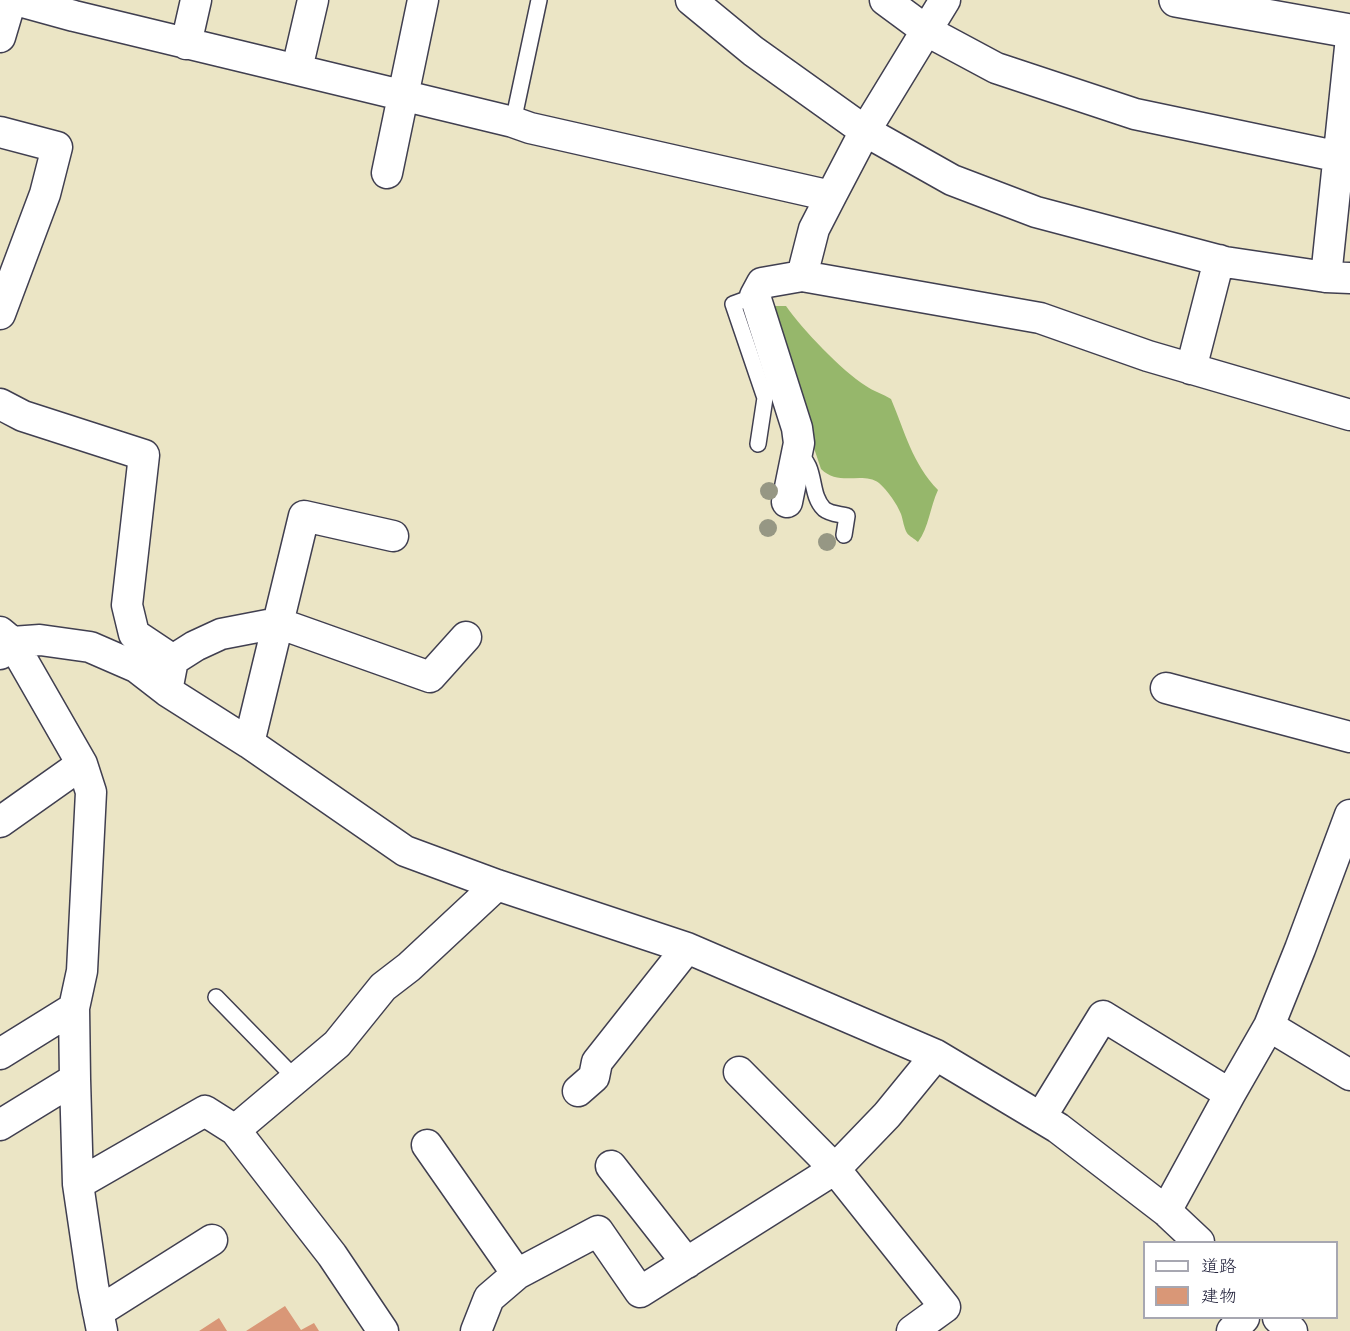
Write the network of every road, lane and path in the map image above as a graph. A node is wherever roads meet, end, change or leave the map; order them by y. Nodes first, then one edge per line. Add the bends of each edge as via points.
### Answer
1 (11, 0) edge
2 (16, 0) edge
3 (196, 0) edge
4 (314, 0) edge
5 (423, 0) edge
6 (539, 0) edge
7 (691, 0) edge
8 (885, 0) edge
9 (945, 0) edge
10 (1176, 0) edge
11 (76, 8) edge
12 (927, 31) junction
13 (1350, 31) edge
14 (0, 38) edge
15 (186, 44) junction
16 (1350, 47) edge
17 (297, 69) junction
18 (404, 97) junction
19 (513, 122) junction
20 (865, 131) junction
21 (0, 132) edge
22 (1345, 158) edge
23 (387, 172) dead end
24 (831, 196) junction
25 (1219, 260) junction
26 (802, 276) junction
27 (1338, 278) edge
28 (755, 296) junction
29 (0, 314) edge
30 (1191, 369) junction
31 (0, 404) edge
32 (1350, 415) edge
33 (758, 444) dead end
34 (797, 454) junction
35 (788, 502) dead end
36 (393, 536) dead end
37 (844, 536) dead end
38 (278, 624) junction
39 (466, 638) dead end
40 (4, 643) edge
41 (173, 660) junction
42 (1166, 688) dead end
43 (167, 692) junction
44 (1350, 736) edge
45 (249, 743) junction
46 (82, 764) junction
47 (1350, 815) edge
48 (0, 822) edge
49 (497, 885) junction
50 (687, 948) junction
51 (216, 997) dead end
52 (74, 1008) junction
53 (1269, 1026) junction
54 (0, 1054) edge
55 (936, 1055) junction
56 (739, 1072) dead end
57 (1350, 1075) edge
58 (75, 1080) junction
59 (297, 1080) junction
60 (578, 1091) dead end
61 (1230, 1094) junction
62 (1041, 1117) junction
63 (0, 1125) edge
64 (235, 1130) junction
65 (427, 1145) dead end
66 (611, 1166) dead end
67 (835, 1168) junction
68 (78, 1184) junction
69 (1166, 1211) junction
70 (212, 1240) dead end
71 (1198, 1241) edge
72 (687, 1263) junction
73 (517, 1274) junction
74 (1242, 1319) edge
75 (1280, 1319) edge
76 (100, 1321) edge
77 (485, 1324) edge
78 (383, 1331) edge
79 (912, 1331) edge
80 (1232, 1331) edge
81 (1292, 1331) edge

1 - 14 street
2 - 11 street
3 - 15 street
4 - 17 street
5 - 18 street
6 - 19 lane
7 - 20 street via 753,51
8 - 12 street
9 - 12 street
10 - 13 street
11 - 15 street
12 - 20 street
12 - 22 street via 996,68 1135,114
15 - 17 street
16 - 22 street
17 - 18 street
18 - 19 street
18 - 23 street
19 - 24 street
20 - 24 street
20 - 25 street via 952,180 1036,212
21 - 29 street via 57,147 45,194
22 - 27 street
24 - 26 street via 813,229
25 - 27 street
25 - 30 street
26 - 28 street via 762,283
26 - 30 street via 1040,318
28 - 33 lane via 733,304 765,398
28 - 34 street via 797,428
30 - 32 street
31 - 41 street via 23,416 144,455 127,605 134,634
34 - 35 street
34 - 37 lane via 809,465 824,510 847,516
36 - 38 street via 304,516
38 - 39 street via 430,677
38 - 41 street via 221,634
38 - 45 street
40 - 43 street via 40,640 90,647 136,667
40 - 46 street
41 - 43 street
42 - 44 street
43 - 45 street
45 - 49 street via 405,851
46 - 48 street
46 - 52 street via 91,792 82,971
47 - 53 street
49 - 50 street
49 - 59 street via 383,987 337,1044
50 - 55 street
50 - 60 street via 597,1062 594,1077
51 - 59 lane
52 - 54 street
52 - 58 street
53 - 57 street
53 - 61 street
55 - 62 street
55 - 67 street via 887,1115
56 - 67 street
58 - 63 street
58 - 68 street
59 - 64 street
61 - 62 street via 1103,1016
61 - 69 street
62 - 69 street
64 - 68 street via 205,1111
64 - 78 street via 332,1255
65 - 73 street
66 - 72 street
67 - 72 street
67 - 79 street via 945,1307
68 - 76 street
69 - 71 street
70 - 76 street
72 - 73 street via 640,1292 598,1231
73 - 77 street via 489,1299
74 - 80 street
75 - 81 street

